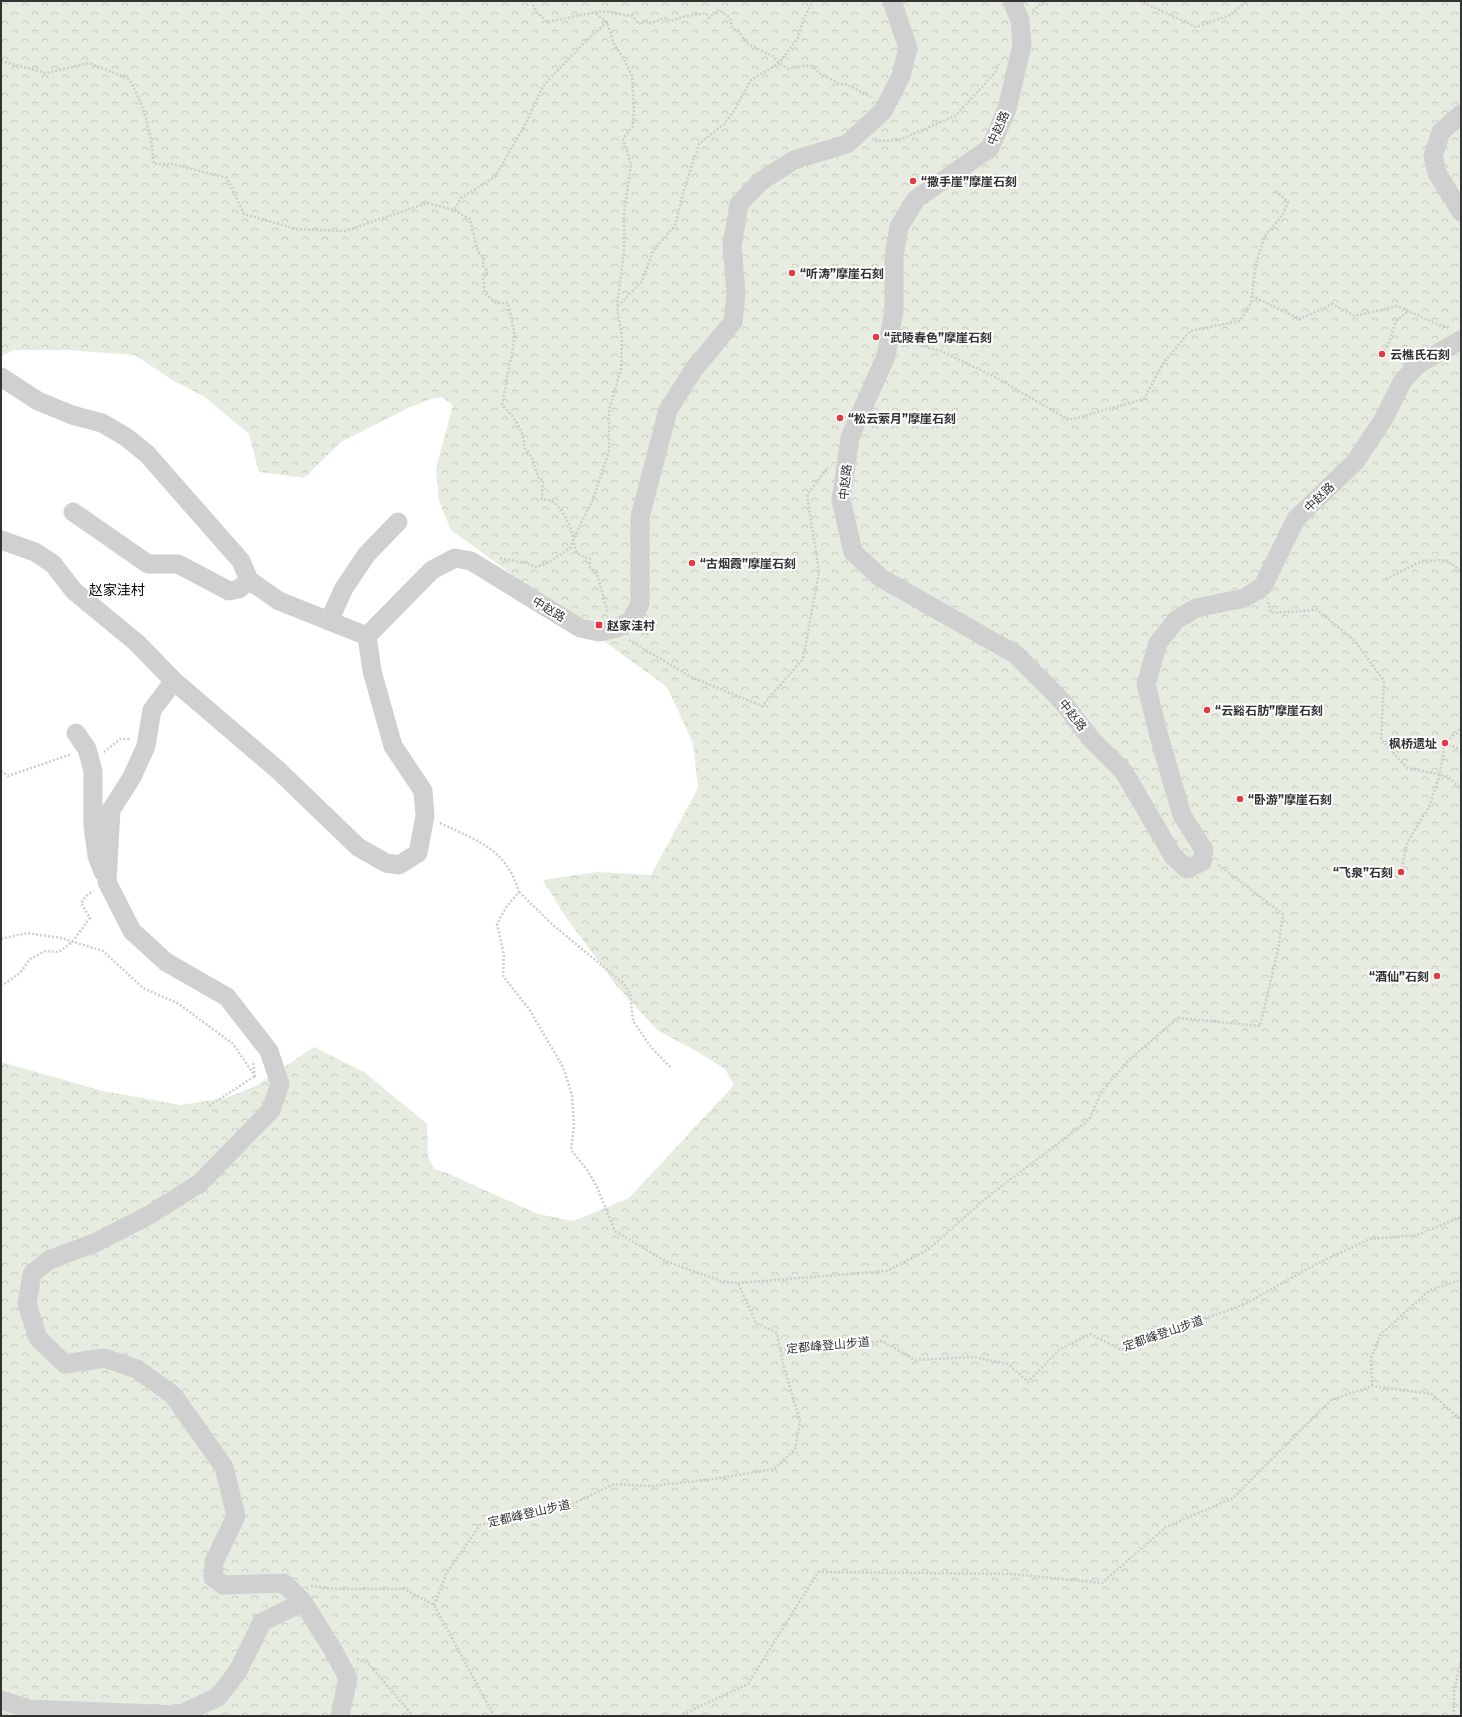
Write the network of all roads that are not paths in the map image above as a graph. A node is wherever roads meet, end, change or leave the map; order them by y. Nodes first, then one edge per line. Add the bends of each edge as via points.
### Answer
1 (892, 1) edge
2 (1012, 1) edge
3 (1461, 114) edge
4 (1461, 212) edge
5 (1457, 334) edge
6 (1, 377) edge
7 (73, 512) dead end
8 (398, 522) dead end
9 (1, 540) edge
10 (249, 580) junction
11 (329, 621) junction
12 (367, 636) junction
13 (174, 682) junction
14 (76, 733) dead end
15 (107, 882) junction
16 (302, 1602) junction
17 (1, 1700) edge
18 (340, 1716) edge

1 - 12 street, 中赵路 via 908,48 901,76 883,111 847,144 794,160 761,181 739,204 732,246 736,293 733,322 694,369 668,410 640,517 640,604 630,620 612,630 600,632 580,628 471,561 455,558 432,570
2 - 5 street, 中赵路 via 1020,20 1022,45 1007,108 990,148 916,199 900,227 894,257 894,310 886,356 850,437 841,500 853,552 881,578 1015,654 1061,700 1091,739 1124,772 1173,856 1187,869 1202,862 1204,850 1182,815 1146,684 1158,643 1176,620 1196,608 1245,598 1263,586 1296,519 1355,462 1383,420 1402,382 1417,365
3 - 4 street via 1441,132 1433,156 1437,173
6 - 10 street via 38,402 72,415 102,422 147,454 241,561
7 - 10 street via 148,564 178,564 229,591 239,589
8 - 11 street via 367,554 344,588
9 - 13 street via 35,552 53,564 74,591 137,643
10 - 11 street via 279,601
11 - 12 street
12 - 13 street via 372,671 393,746 423,791 425,816 418,853 399,865 386,864 358,847 278,770
13 - 15 street via 152,710 147,739 132,777 111,810
14 - 15 street via 94,771 92,826 97,856
15 - 16 street via 132,931 166,962 227,997 269,1051 280,1084 272,1110 200,1182 151,1214 97,1242 49,1260 32,1274 27,1304 38,1338 65,1364 104,1358 137,1368 172,1395 224,1467 236,1516 214,1562 213,1577 223,1585 284,1584
16 - 17 street via 262,1622 238,1671 218,1697 179,1715 29,1708
16 - 18 street via 348,1678

